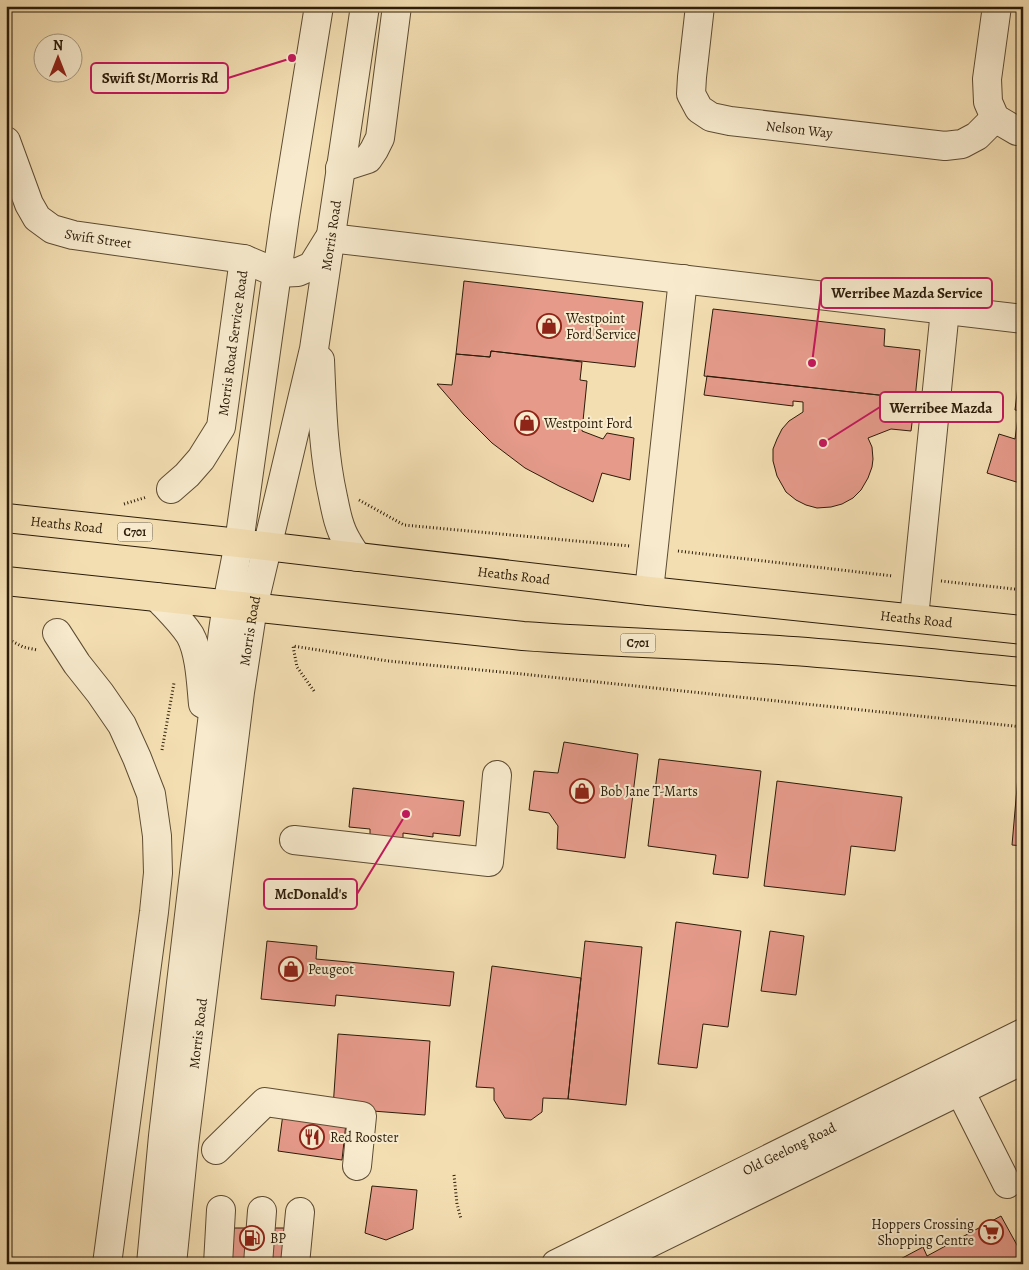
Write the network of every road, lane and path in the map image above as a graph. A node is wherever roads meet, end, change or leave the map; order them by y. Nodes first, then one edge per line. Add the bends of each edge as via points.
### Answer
1 (319, 6) edge
2 (365, 6) edge
3 (397, 6) edge
4 (700, 6) edge
5 (998, 6) edge
6 (996, 118) junction
7 (1023, 132) edge
8 (6, 142) edge
9 (340, 168) junction
10 (285, 216) junction
11 (330, 238) junction
12 (244, 259) junction
13 (277, 272) junction
14 (683, 279) junction
15 (945, 310) junction
16 (1023, 319) edge
17 (318, 323) junction
18 (221, 427) junction
19 (249, 474) junction
20 (170, 489) dead end
21 (359, 500) dead end
22 (6, 518) edge
23 (239, 543) junction
24 (268, 546) junction
25 (654, 548) junction
26 (357, 557) junction
27 (918, 578) junction
28 (6, 581) edge
29 (649, 590) junction
30 (1023, 590) edge
31 (157, 597) junction
32 (240, 605) junction
33 (914, 618) junction
34 (1023, 630) edge
35 (57, 633) dead end
36 (1023, 672) edge
37 (175, 679) dead end
38 (314, 691) dead end
39 (1023, 727) edge
40 (208, 750) junction
41 (161, 755) dead end
42 (498, 774) dead end
43 (294, 840) dead end
44 (1023, 1033) edge
45 (1007, 1058) edge
46 (955, 1080) junction
47 (216, 1150) dead end
48 (357, 1166) dead end
49 (454, 1175) dead end
50 (1007, 1184) dead end
51 (261, 1211) junction
52 (461, 1219) dead end
53 (563, 1262) edge
54 (107, 1264) edge
55 (151, 1264) edge
56 (172, 1264) edge
57 (218, 1264) edge
58 (236, 1264) edge
59 (258, 1264) edge
60 (277, 1264) edge
61 (295, 1264) edge
62 (607, 1264) edge

1 - 10 street, Morris Road
2 - 9 street, Morris Road
3 - 9 street via 380,138 368,158
4 - 6 street, Nelson Way via 691,94 699,109 711,117 944,146 962,144 977,136
5 - 6 street via 987,79 988,102
6 - 7 street
8 - 12 street, Swift Street via 29,204 37,218 52,228 73,235
9 - 11 street, Morris Road
10 - 12 street via 281,232 272,243
10 - 13 street, Morris Road
11 - 13 street via 312,266 298,272
11 - 14 street
11 - 17 street, Morris Road
12 - 13 street, Swift Street
12 - 18 street, Morris Road Service Road
13 - 19 street, Morris Road
14 - 15 street
14 - 25 street
15 - 16 street
15 - 27 street
17 - 24 street, Morris Road
17 - 26 street via 328,476 340,527
18 - 19 street, Morris Road Service Road via 228,454
18 - 20 street, Morris Road Service Road via 201,459
19 - 23 street, Morris Road
21 - 25 path via 404,526
22 - 23 main road, Heaths Road / C701
23 - 24 main road, Heaths Road / C701
23 - 32 street, Morris Road
24 - 26 main road, Heaths Road / C701
24 - 32 street, Morris Road
25 - 27 path
25 - 29 street
26 - 29 main road, Heaths Road / C701
27 - 30 path
27 - 33 street
28 - 31 main road, C701
29 - 33 main road, Heaths Road / C701
31 - 32 main road, C701
31 - 40 street via 191,636 199,662
32 - 36 main road, C701 via 523,636 833,654
32 - 40 street, Morris Road
32 - 56 street, Morris Road via 240,692
33 - 34 main road, Heaths Road / C701
35 - 54 street via 122,725 150,794 157,836 155,902
37 - 41 path
38 - 39 path via 297,667 293,646 388,660
40 - 55 street, Morris Road
42 - 43 street via 489,862
44 - 45 street, Old Geelong Road
45 - 46 street, Old Geelong Road
46 - 50 street
46 - 53 street, Old Geelong Road
46 - 62 street, Old Geelong Road
47 - 48 street via 265,1102 362,1116
49 - 52 path
51 - 57 street
51 - 58 street
51 - 59 street
51 - 60 street
51 - 61 street

